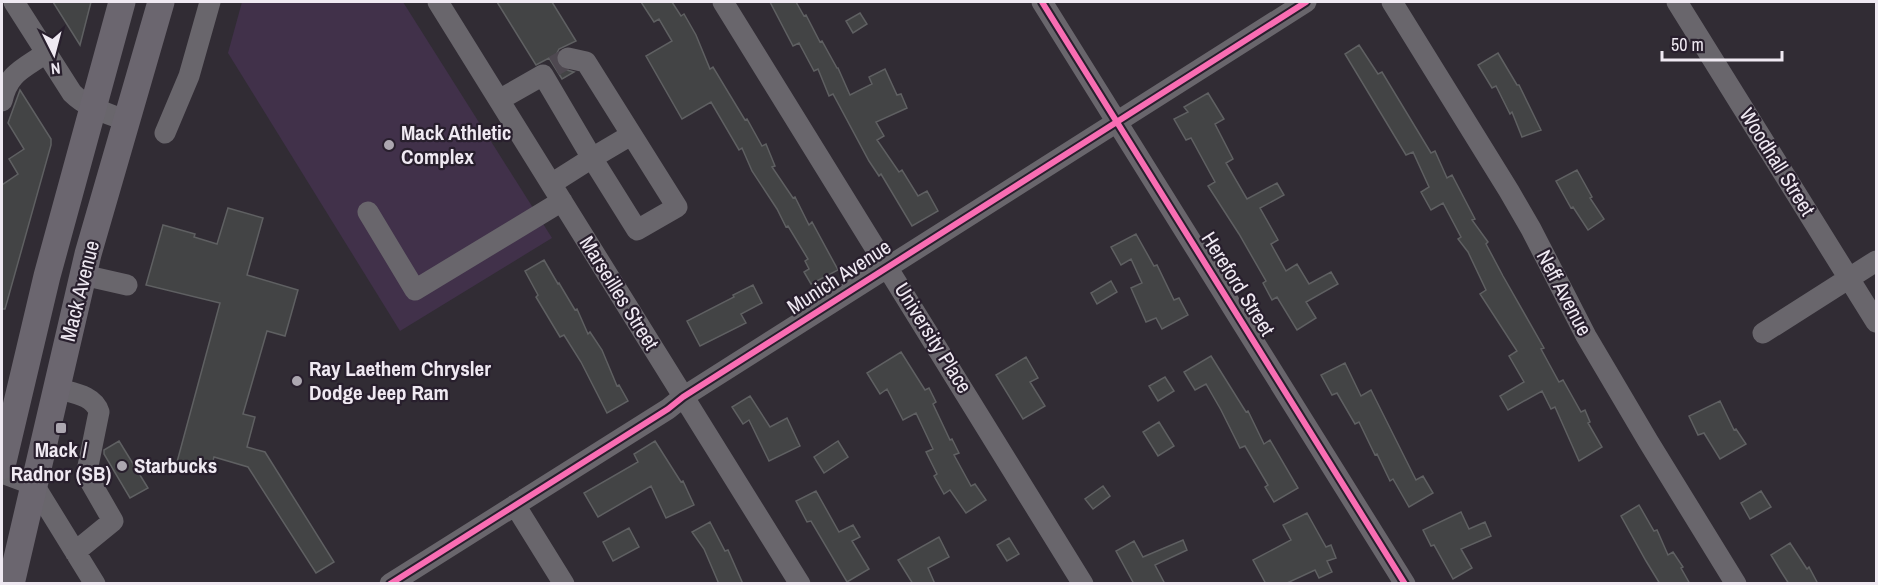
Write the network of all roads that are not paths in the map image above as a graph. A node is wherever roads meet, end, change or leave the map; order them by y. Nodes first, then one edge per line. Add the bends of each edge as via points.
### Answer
1 (14, 2) edge
2 (33, 2) edge
3 (122, 2) edge
4 (161, 2) edge
5 (210, 2) edge
6 (438, 2) edge
7 (723, 2) edge
8 (1042, 2) edge
9 (1306, 2) edge
10 (1392, 2) edge
11 (1677, 2) edge
12 (27, 24) junction
13 (46, 52) junction
14 (555, 66) junction
15 (500, 100) junction
16 (2, 101) edge
17 (93, 108) junction
18 (1117, 120) junction
19 (127, 121) junction
20 (165, 133) dead end
21 (631, 135) junction
22 (592, 158) junction
23 (557, 192) junction
24 (368, 212) dead end
25 (1876, 261) edge
26 (888, 265) junction
27 (83, 275) junction
28 (1849, 278) junction
29 (127, 285) dead end
30 (1876, 322) edge
31 (1763, 333) dead end
32 (56, 388) junction
33 (683, 397) junction
34 (2, 466) edge
35 (2, 473) edge
36 (34, 485) junction
37 (515, 505) junction
38 (75, 552) junction
39 (11, 584) edge
40 (95, 584) edge
41 (390, 584) edge
42 (564, 584) edge
43 (800, 584) edge
44 (1083, 584) edge
45 (1405, 584) edge
46 (1736, 584) edge

1 - 12 street
2 - 12 street
3 - 17 main road, Mack Avenue
4 - 19 main road, Mack Avenue
5 - 20 street via 189,76
6 - 15 street, Marseilles Street
7 - 26 street, University Place
8 - 18 street, Hereford Street
9 - 18 street, Munich Avenue
10 - 46 street, Neff Avenue via 1509,191 1586,336
11 - 28 street, Woodhall Street
12 - 13 street
13 - 16 street via 12,77
13 - 17 street via 72,93
14 - 15 street
14 - 21 street via 586,62
14 - 22 street
15 - 23 street, Marseilles Street
17 - 19 street
17 - 34 main road, Mack Avenue via 47,276
18 - 26 street, Munich Avenue
18 - 45 street, Hereford Street
19 - 27 main road, Mack Avenue
21 - 22 street
21 - 22 street via 677,207 637,230
22 - 23 street
23 - 24 street via 415,290
23 - 33 street, Marseilles Street
25 - 28 street
26 - 33 street, Munich Avenue
26 - 44 street, University Place
27 - 29 street
27 - 32 main road, Mack Avenue
28 - 30 street, Woodhall Street
28 - 31 street
32 - 36 main road, Mack Avenue
32 - 38 street via 97,404 99,412 87,471 113,521
33 - 37 street, Munich Avenue
33 - 43 street, Marseilles Street
35 - 36 street
36 - 38 street
36 - 39 main road, Mack Avenue
37 - 41 street, Munich Avenue
37 - 42 street
38 - 40 street

